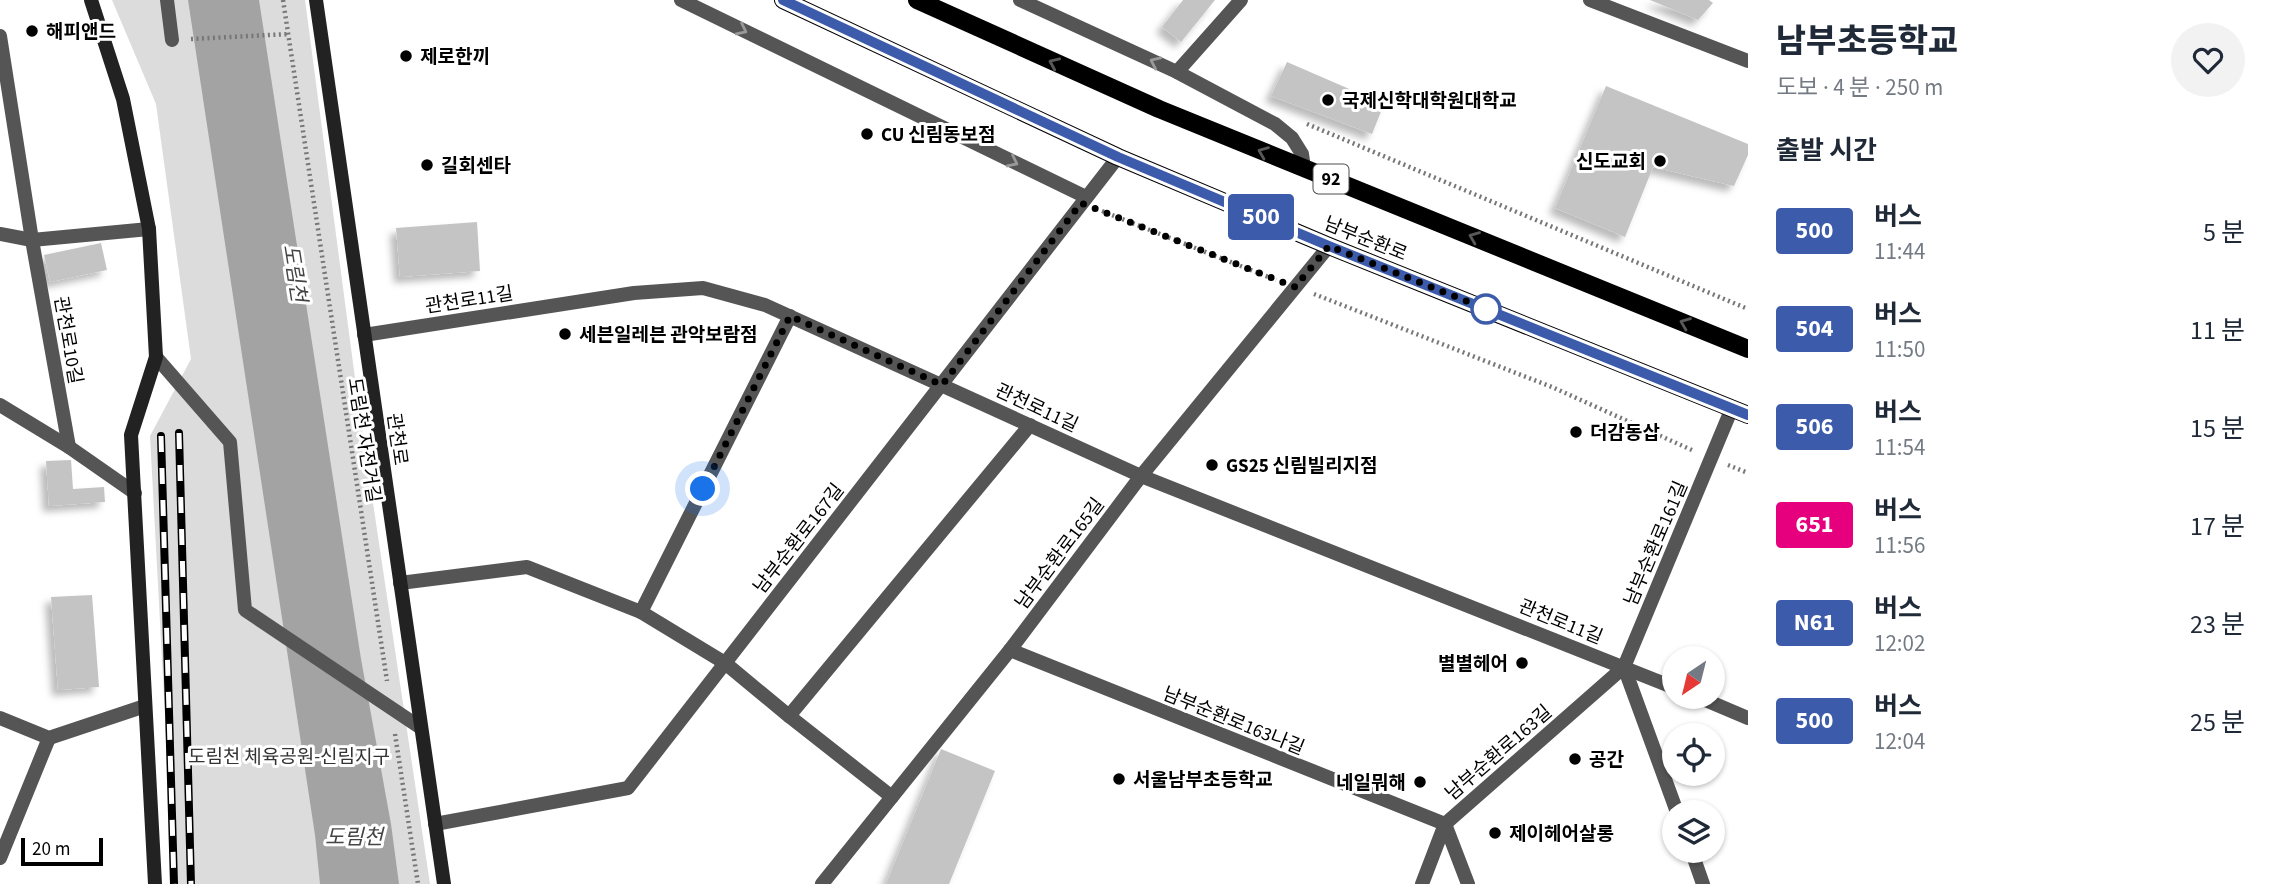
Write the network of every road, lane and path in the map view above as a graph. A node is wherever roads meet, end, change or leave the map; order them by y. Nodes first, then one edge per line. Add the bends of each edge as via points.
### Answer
1 (91, 0) edge
2 (167, 0) edge
3 (283, 0) edge
4 (316, 0) edge
5 (681, 0) edge
6 (783, 0) edge
7 (917, 0) edge
8 (1020, 0) edge
9 (1241, 0) edge
10 (1590, 0) edge
11 (288, 34) junction
12 (0, 36) edge
13 (172, 40) joint
14 (1748, 61) edge
15 (1177, 72) junction
16 (1298, 120) dead end
17 (1118, 157) junction
18 (1304, 168) junction
19 (1084, 200) junction
20 (149, 229) junction
21 (0, 234) edge
22 (32, 240) junction
23 (1329, 246) junction
24 (1295, 287) junction
25 (1748, 309) edge
26 (790, 316) junction
27 (364, 335) junction
28 (1748, 349) edge
29 (156, 357) junction
30 (942, 385) junction
31 (0, 405) edge
32 (1740, 412) edge
33 (1030, 425) junction
34 (69, 447) junction
35 (1711, 458) junction
36 (1748, 473) edge
37 (1141, 476) junction
38 (135, 493) junction
39 (400, 583) junction
40 (641, 612) junction
41 (1010, 650) junction
42 (725, 663) junction
43 (1624, 667) junction
44 (1662, 683) edge
45 (389, 691) dead end
46 (145, 706) junction
47 (1726, 709) edge
48 (789, 716) junction
49 (0, 718) edge
50 (1748, 718) edge
51 (421, 728) junction
52 (395, 733) dead end
53 (50, 738) junction
54 (892, 797) junction
55 (1673, 800) edge
56 (435, 824) junction
57 (1445, 824) junction
58 (0, 858) edge
59 (1696, 863) edge
60 (155, 884) edge
61 (418, 884) edge
62 (444, 884) edge
63 (822, 884) edge
64 (1422, 884) edge
65 (1468, 884) edge
66 (1703, 884) edge

1 - 20 main road via 123,99
2 - 13 street
3 - 11 path, 도림천 자전거길
4 - 27 main road, 관천로
5 -> 19 street
6 - 17 main road, 남부순환로
18 -> 7 main road, 92 via 1158,109
15 -> 8 street
9 - 15 street
10 - 14 street
11 - 13 path
11 - 45 path, 도림천 자전거길
12 - 22 street, 관천로10길
15 - 18 street via 1275,124 1293,138
16 - 25 path
17 - 19 street, 남부순환로167길
17 - 23 main road, 남부순환로
28 -> 18 main road, 92
19 - 24 path
19 - 30 street, 남부순환로167길
20 - 22 street
20 - 29 main road
21 - 22 street
22 - 34 street, 관천로10길
23 - 24 street, 남부순환로165길
23 - 32 main road, 남부순환로
24 - 35 path via 1552,387
24 - 37 street, 남부순환로165길
26 - 27 street, 관천로11길 via 704,288 634,293
26 - 30 street, 관천로11길
26 - 40 street
27 - 39 main road, 관천로
29 - 38 main road via 131,435
29 - 51 street via 230,442 245,610
30 - 33 street, 관천로11길
30 - 42 street, 남부순환로167길
31 - 34 street
32 - 35 street, 남부순환로161길
33 - 37 street, 관천로11길
33 - 48 street
34 - 38 street
35 - 36 path
35 - 43 street, 남부순환로161길
37 - 41 street, 남부순환로165길
37 - 43 street, 관천로11길
38 - 46 main road
39 - 40 street via 527,567
39 - 51 main road, 관천로
40 - 42 street
41 - 54 street, 남부순환로165길
41 - 57 street, 남부순환로163나길
42 - 48 street
42 - 56 street, 남부순환로167길 via 628,788
43 - 44 street, 관천로11길
43 - 55 street
43 - 57 street, 남부순환로163길
46 - 53 street
46 - 60 main road
47 - 50 street
48 - 54 street
49 - 53 street
51 - 56 main road, 관천로
52 - 61 path
53 - 58 street
54 - 63 street, 남부순환로165길
56 - 62 main road, 관천로
57 - 64 street, 남부순환로163길
57 - 65 street
59 - 66 street

